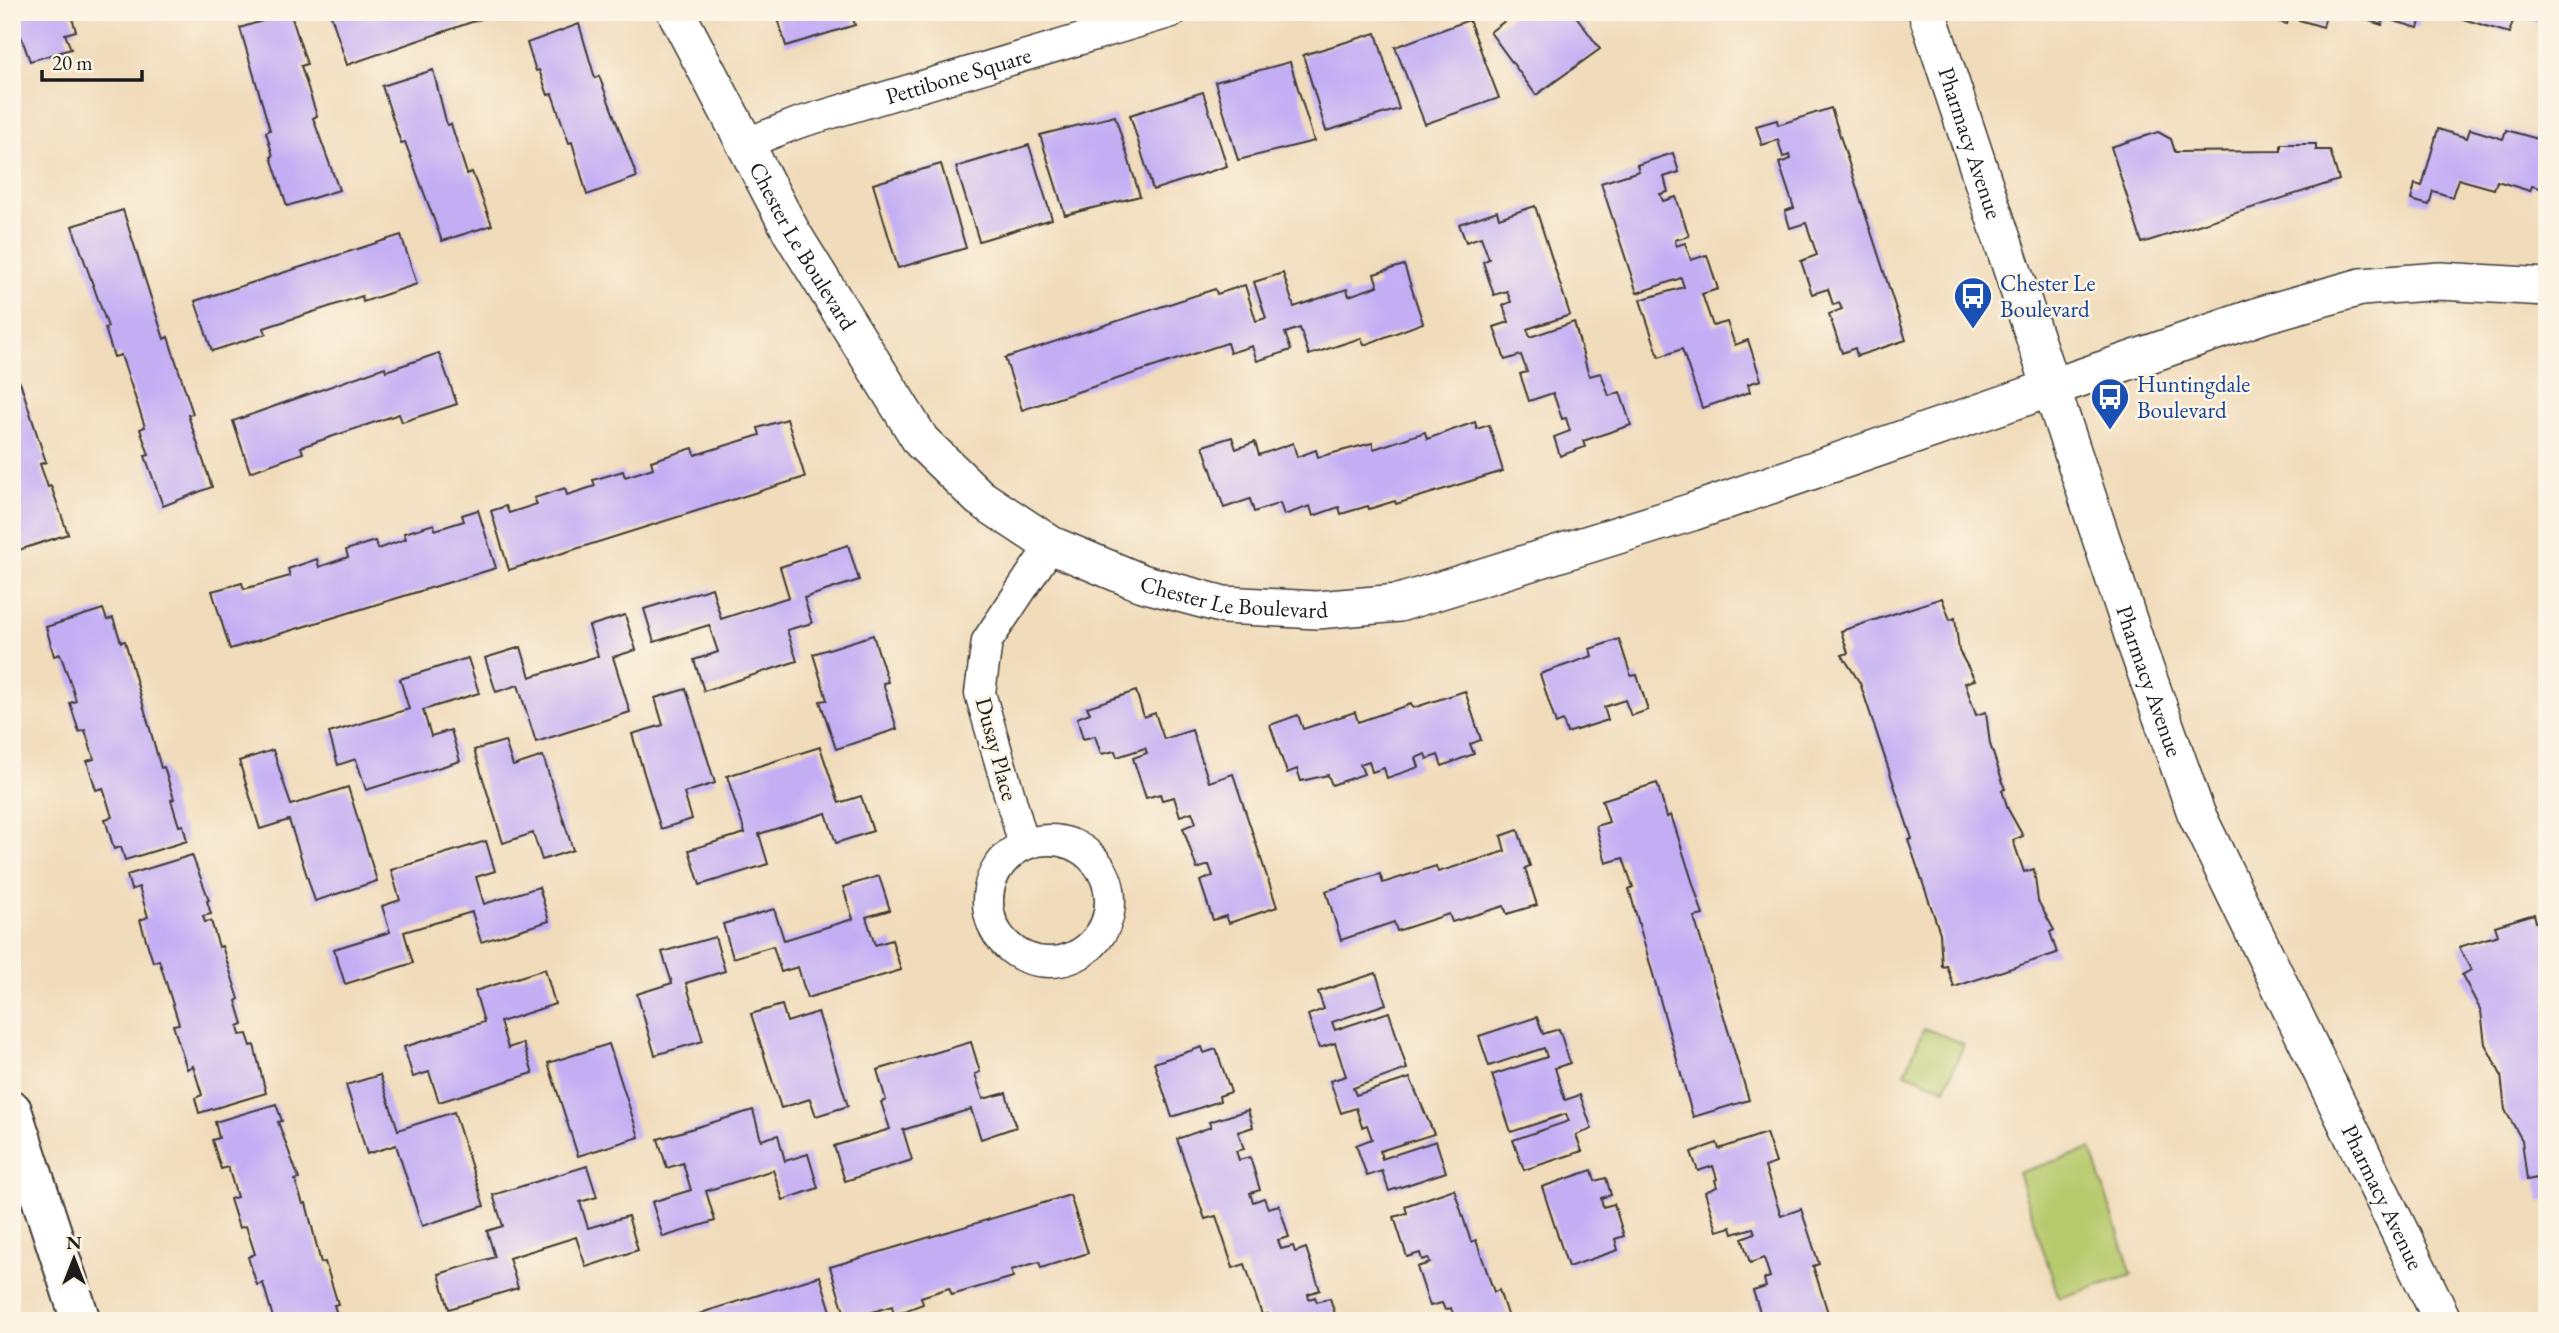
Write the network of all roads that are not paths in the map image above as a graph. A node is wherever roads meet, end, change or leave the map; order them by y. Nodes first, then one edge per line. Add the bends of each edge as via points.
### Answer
1 (676, 12) edge
2 (1171, 12) edge
3 (1927, 12) edge
4 (747, 143) junction
5 (2547, 287) edge
6 (2052, 387) junction
7 (1051, 545) junction
8 (1024, 845) junction
9 (12, 1110) edge
10 (81, 1321) edge
11 (2442, 1321) edge

1 - 4 street, Chester Le Boulevard
2 - 4 street, Pettibone Square via 798,123
3 - 6 street, Pharmacy Avenue
4 - 7 street, Chester Le Boulevard via 792,233 921,441 980,498
5 - 6 street via 2440,281 2361,287 2265,314
6 - 7 street, Chester Le Boulevard via 1705,508 1399,603 1318,610 1224,605 1142,583
6 - 11 street, Pharmacy Avenue via 2196,813
7 - 8 street, Dusay Place via 987,641 980,693
8 - 8 street via 1010,854 991,881 990,918 1012,949 1028,958 1046,962 1067,959 1085,950 1108,918 1106,879 1089,856 1063,841
9 - 10 main road

